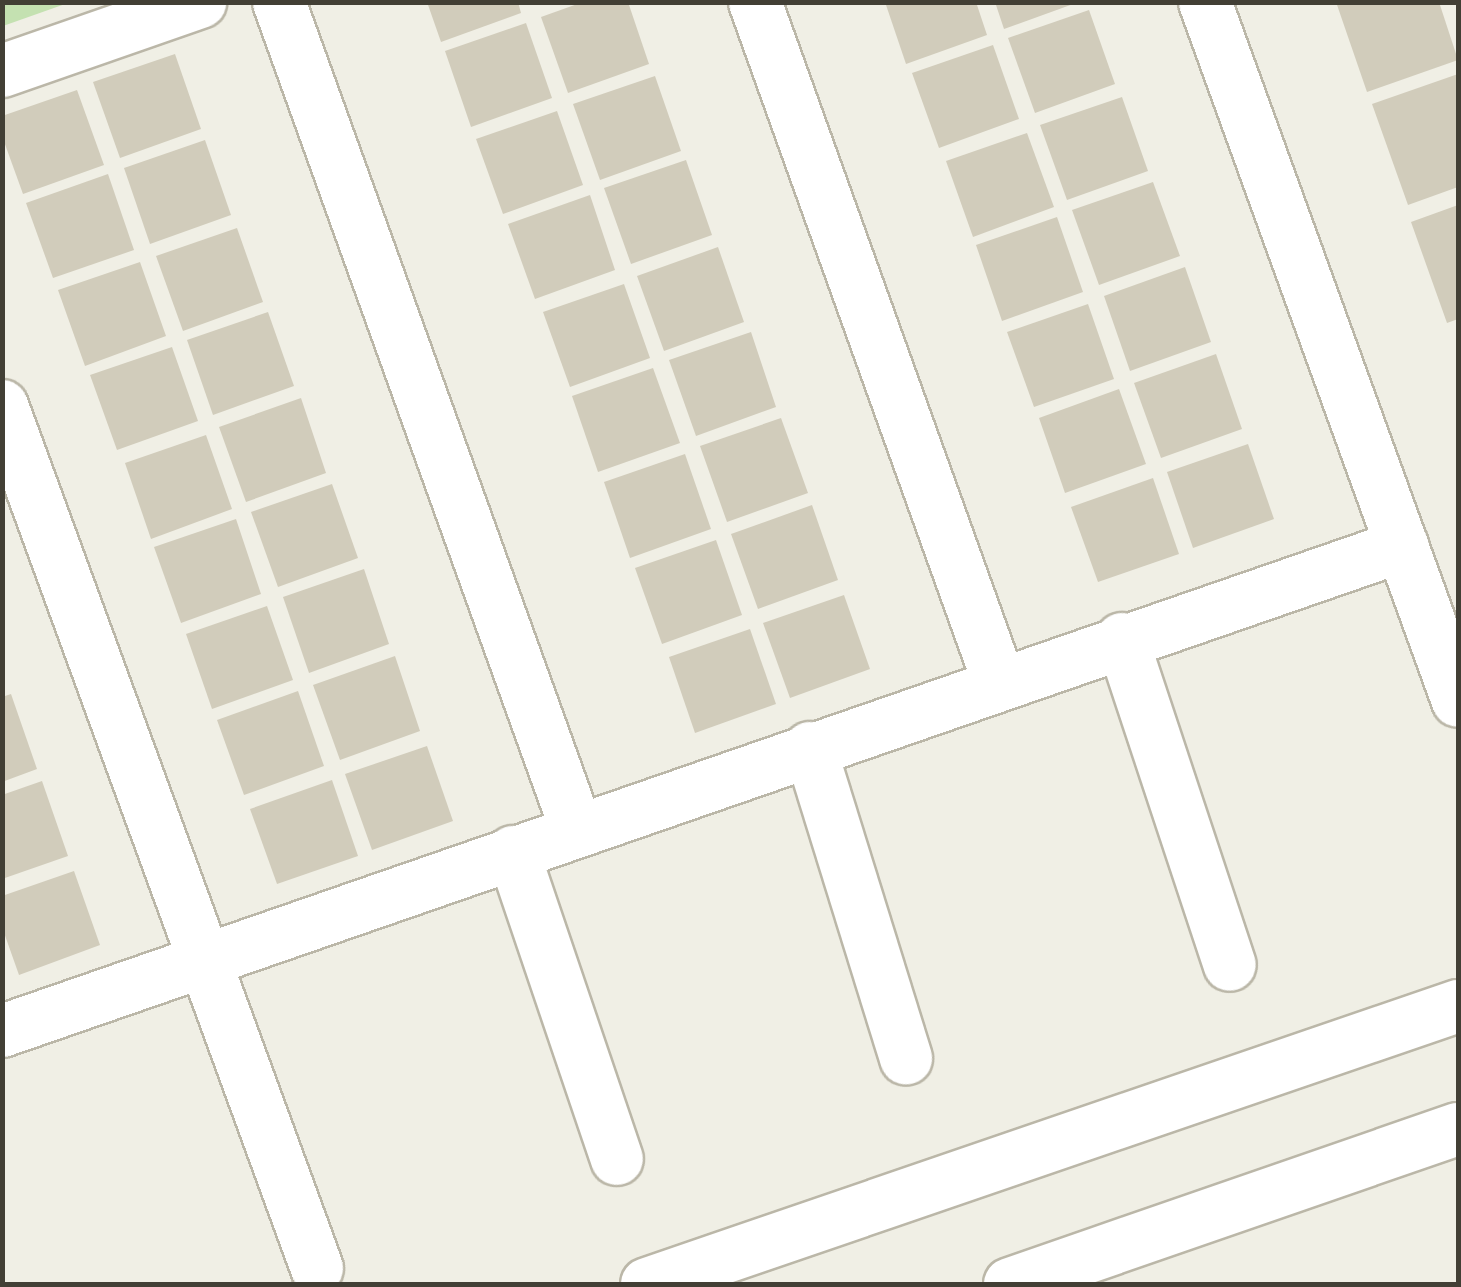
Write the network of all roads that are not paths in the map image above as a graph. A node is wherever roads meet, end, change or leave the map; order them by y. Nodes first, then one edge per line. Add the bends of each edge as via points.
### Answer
1 (200, 2) edge
2 (280, 2) edge
3 (755, 2) edge
4 (1204, 2) edge
5 (2, 70) edge
6 (2, 406) edge
7 (1402, 546) junction
8 (1122, 639) junction
9 (999, 682) junction
10 (1458, 701) edge
11 (810, 748) junction
12 (577, 830) junction
13 (513, 852) junction
14 (206, 960) junction
15 (1230, 964) dead end
16 (1458, 1006) edge
17 (2, 1030) edge
18 (906, 1060) dead end
19 (1458, 1129) edge
20 (617, 1159) dead end
21 (317, 1268) dead end
22 (647, 1284) edge
23 (1010, 1284) edge

1 - 5 street
2 - 12 street
3 - 9 street
4 - 7 street
6 - 14 street
7 - 8 street
7 - 10 street
8 - 9 street
8 - 15 street
9 - 11 street
11 - 12 street
11 - 18 street
12 - 13 street
13 - 14 street
13 - 20 street
14 - 17 street
14 - 21 street
16 - 22 street
19 - 23 street

